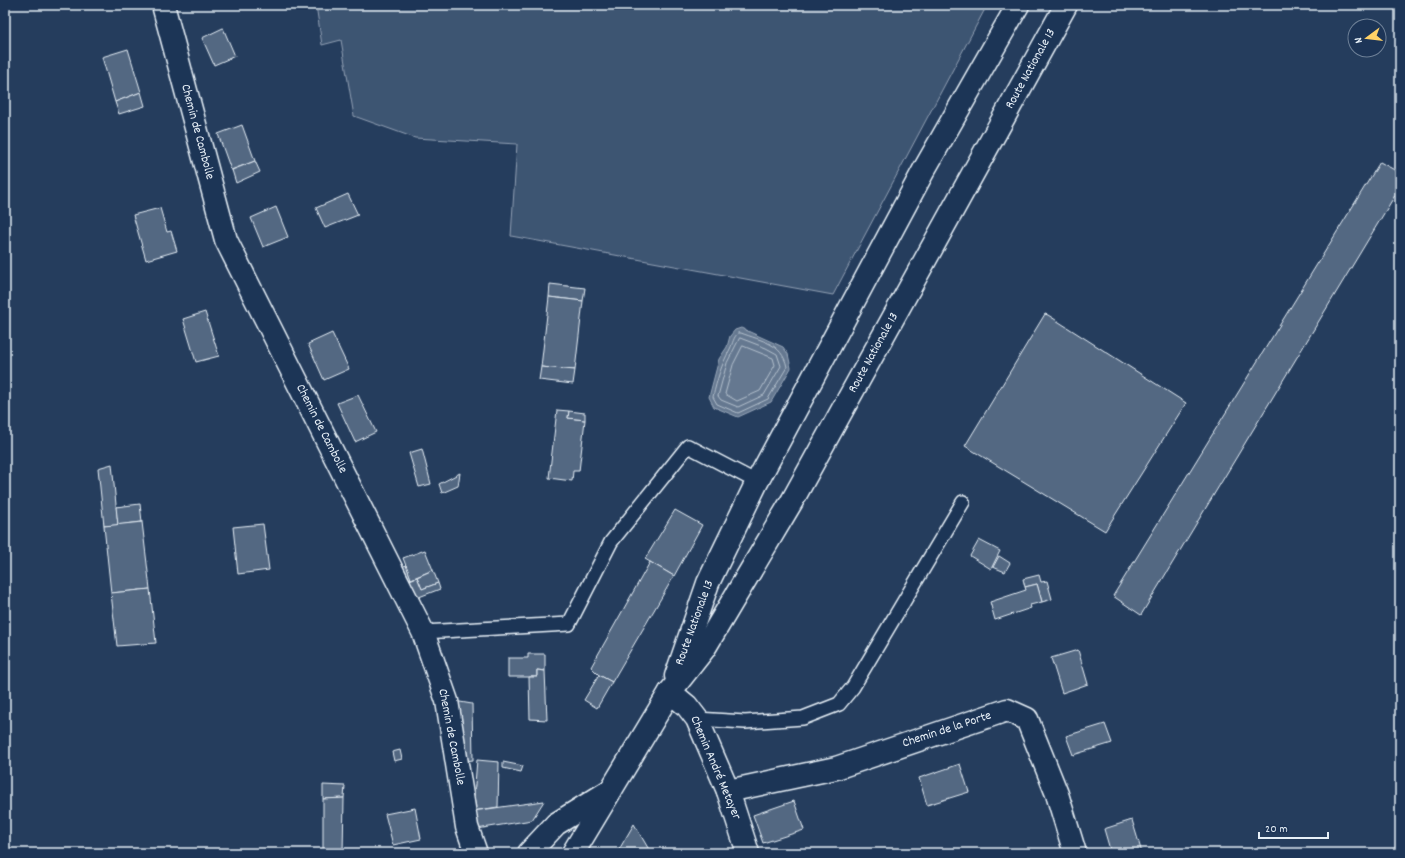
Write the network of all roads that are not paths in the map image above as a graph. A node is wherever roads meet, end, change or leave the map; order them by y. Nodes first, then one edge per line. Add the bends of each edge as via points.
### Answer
1 (163, 5) edge
2 (1018, 5) edge
3 (1066, 5) edge
4 (757, 482) junction
5 (963, 502) dead end
6 (423, 632) junction
7 (670, 692) junction
8 (697, 719) junction
9 (611, 790) junction
10 (728, 791) junction
11 (476, 853) edge
12 (529, 853) edge
13 (573, 853) edge
14 (748, 853) edge
15 (1075, 853) edge

1 - 6 main road, Chemin de Cambolle via 226,240
2 - 4 main road, Route Nationale 13 via 926,168
3 - 7 main road, Route Nationale 13 via 792,501 704,649
4 - 6 lane via 688,446 611,542 569,624
4 - 7 main road, Route Nationale 13 via 708,583
5 - 8 lane via 853,687 839,704 803,718 745,722
6 - 11 main road, Chemin de Cambolle via 447,701 468,826
7 - 8 main road, Chemin André Metayer via 688,706
7 - 9 main road, Route Nationale 13
8 - 10 main road, Chemin André Metayer
9 - 12 main road via 556,824
9 - 13 main road, Route Nationale 13
10 - 14 main road, Chemin André Metayer
10 - 15 main road, Chemin de la Porte via 836,768 1007,710 1027,719 1057,794

